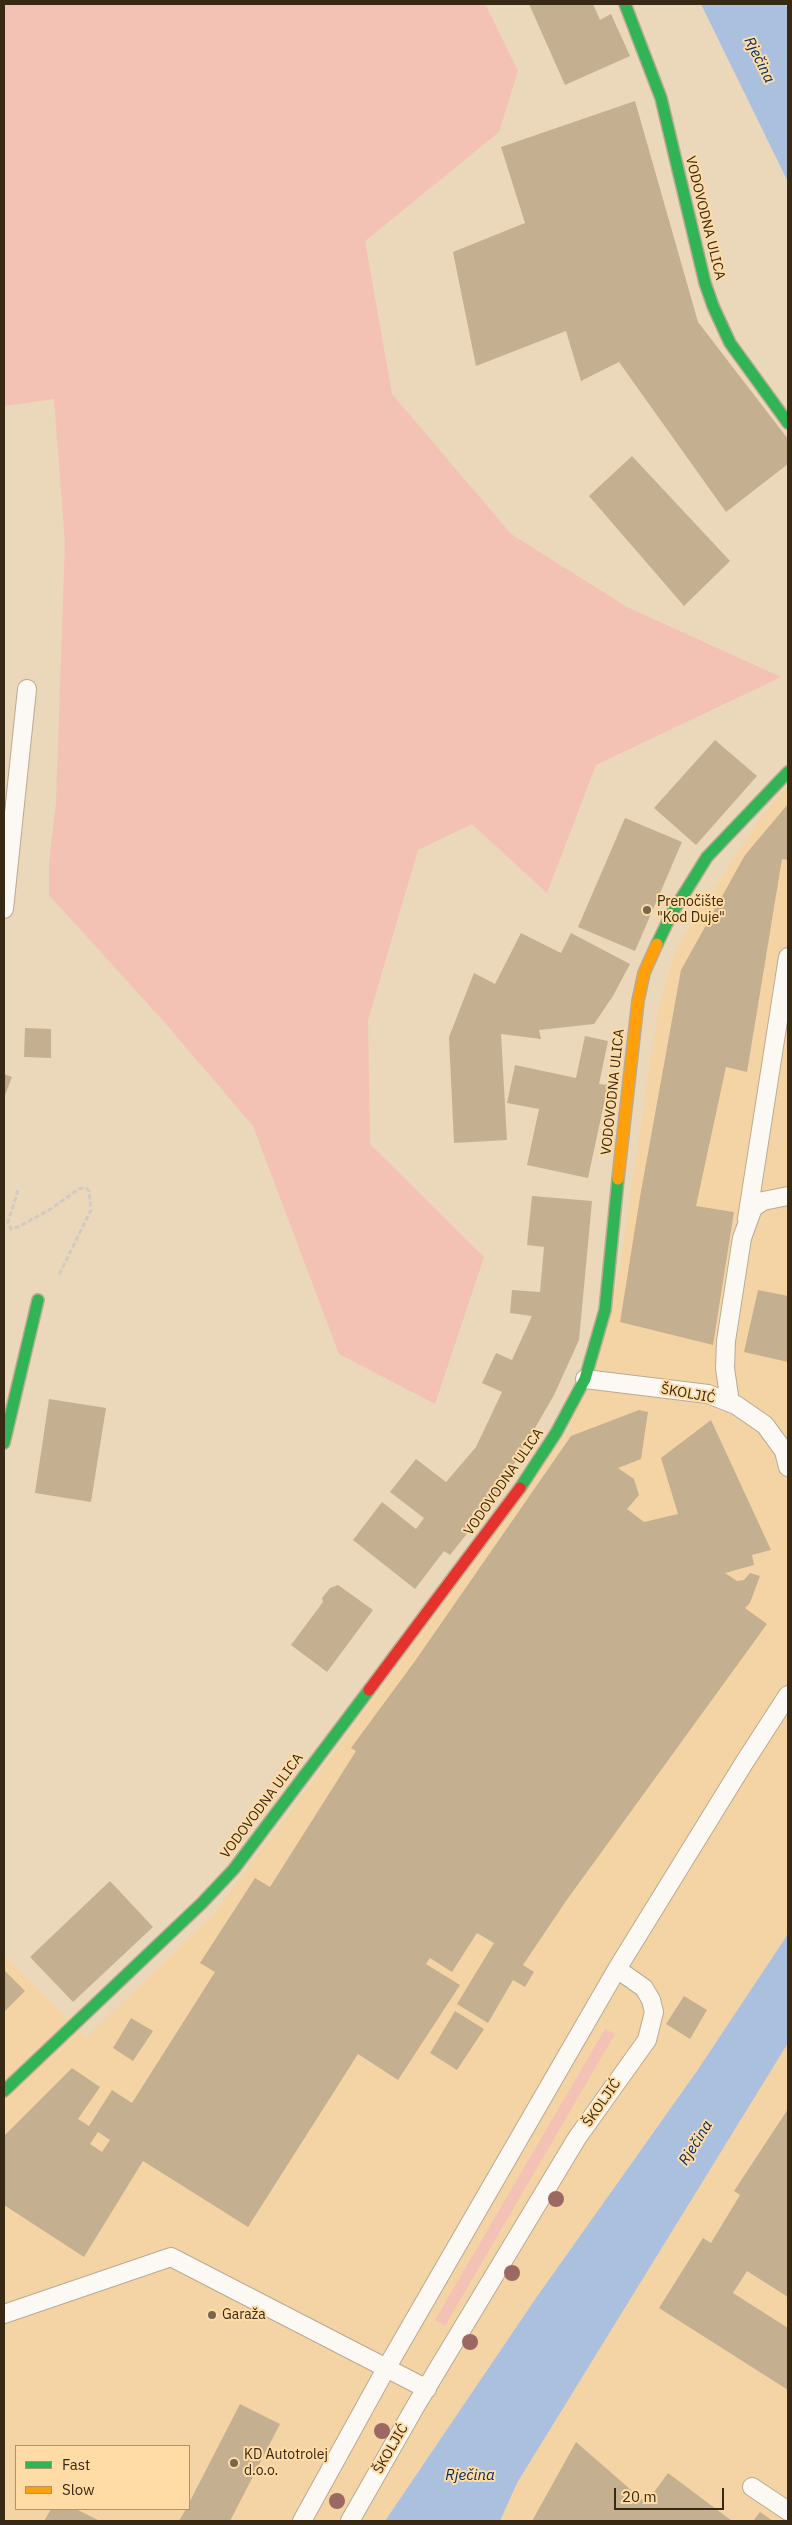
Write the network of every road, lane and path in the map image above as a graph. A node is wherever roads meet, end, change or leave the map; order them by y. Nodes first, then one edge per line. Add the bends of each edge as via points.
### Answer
1 (625, 4) edge
2 (788, 423) edge
3 (27, 689) dead end
4 (788, 772) edge
5 (4, 909) edge
6 (788, 957) edge
7 (18, 1190) dead end
8 (788, 1196) edge
9 (748, 1219) junction
10 (38, 1300) joint
11 (585, 1380) junction
12 (730, 1403) junction
13 (4, 1443) edge
14 (788, 1468) edge
15 (788, 1695) edge
16 (617, 1969) junction
17 (4, 2091) edge
18 (4, 2314) edge
19 (387, 2367) junction
20 (426, 2389) junction
21 (752, 2487) dead end
22 (788, 2511) edge
23 (302, 2521) edge
24 (350, 2521) edge

1 - 2 street, VODOVODNA ULICA via 661,98 713,306 730,343
3 - 5 lane
4 - 11 street, VODOVODNA ULICA via 707,857 671,915 644,973 638,1001 605,1310
6 - 9 lane
7 - 10 path via 8,1222 10,1229 18,1228 79,1189 89,1191 91,1210 71,1256 54,1284
8 - 9 lane via 763,1201
9 - 12 lane via 742,1238 726,1341 725,1368
10 - 13 street
11 - 12 lane, ŠKOLJIĆ via 708,1394
11 - 17 street, VODOVODNA ULICA via 531,1473 234,1869
12 - 14 lane, ŠKOLJIĆ via 765,1424 784,1451
15 - 16 lane
16 - 19 lane
16 - 20 lane, ŠKOLJIĆ via 644,1988 651,2000 654,2012 647,2040 577,2138
18 - 19 lane via 171,2258
19 - 20 lane
19 - 23 lane
20 - 24 lane, ŠKOLJIĆ
21 - 22 lane

